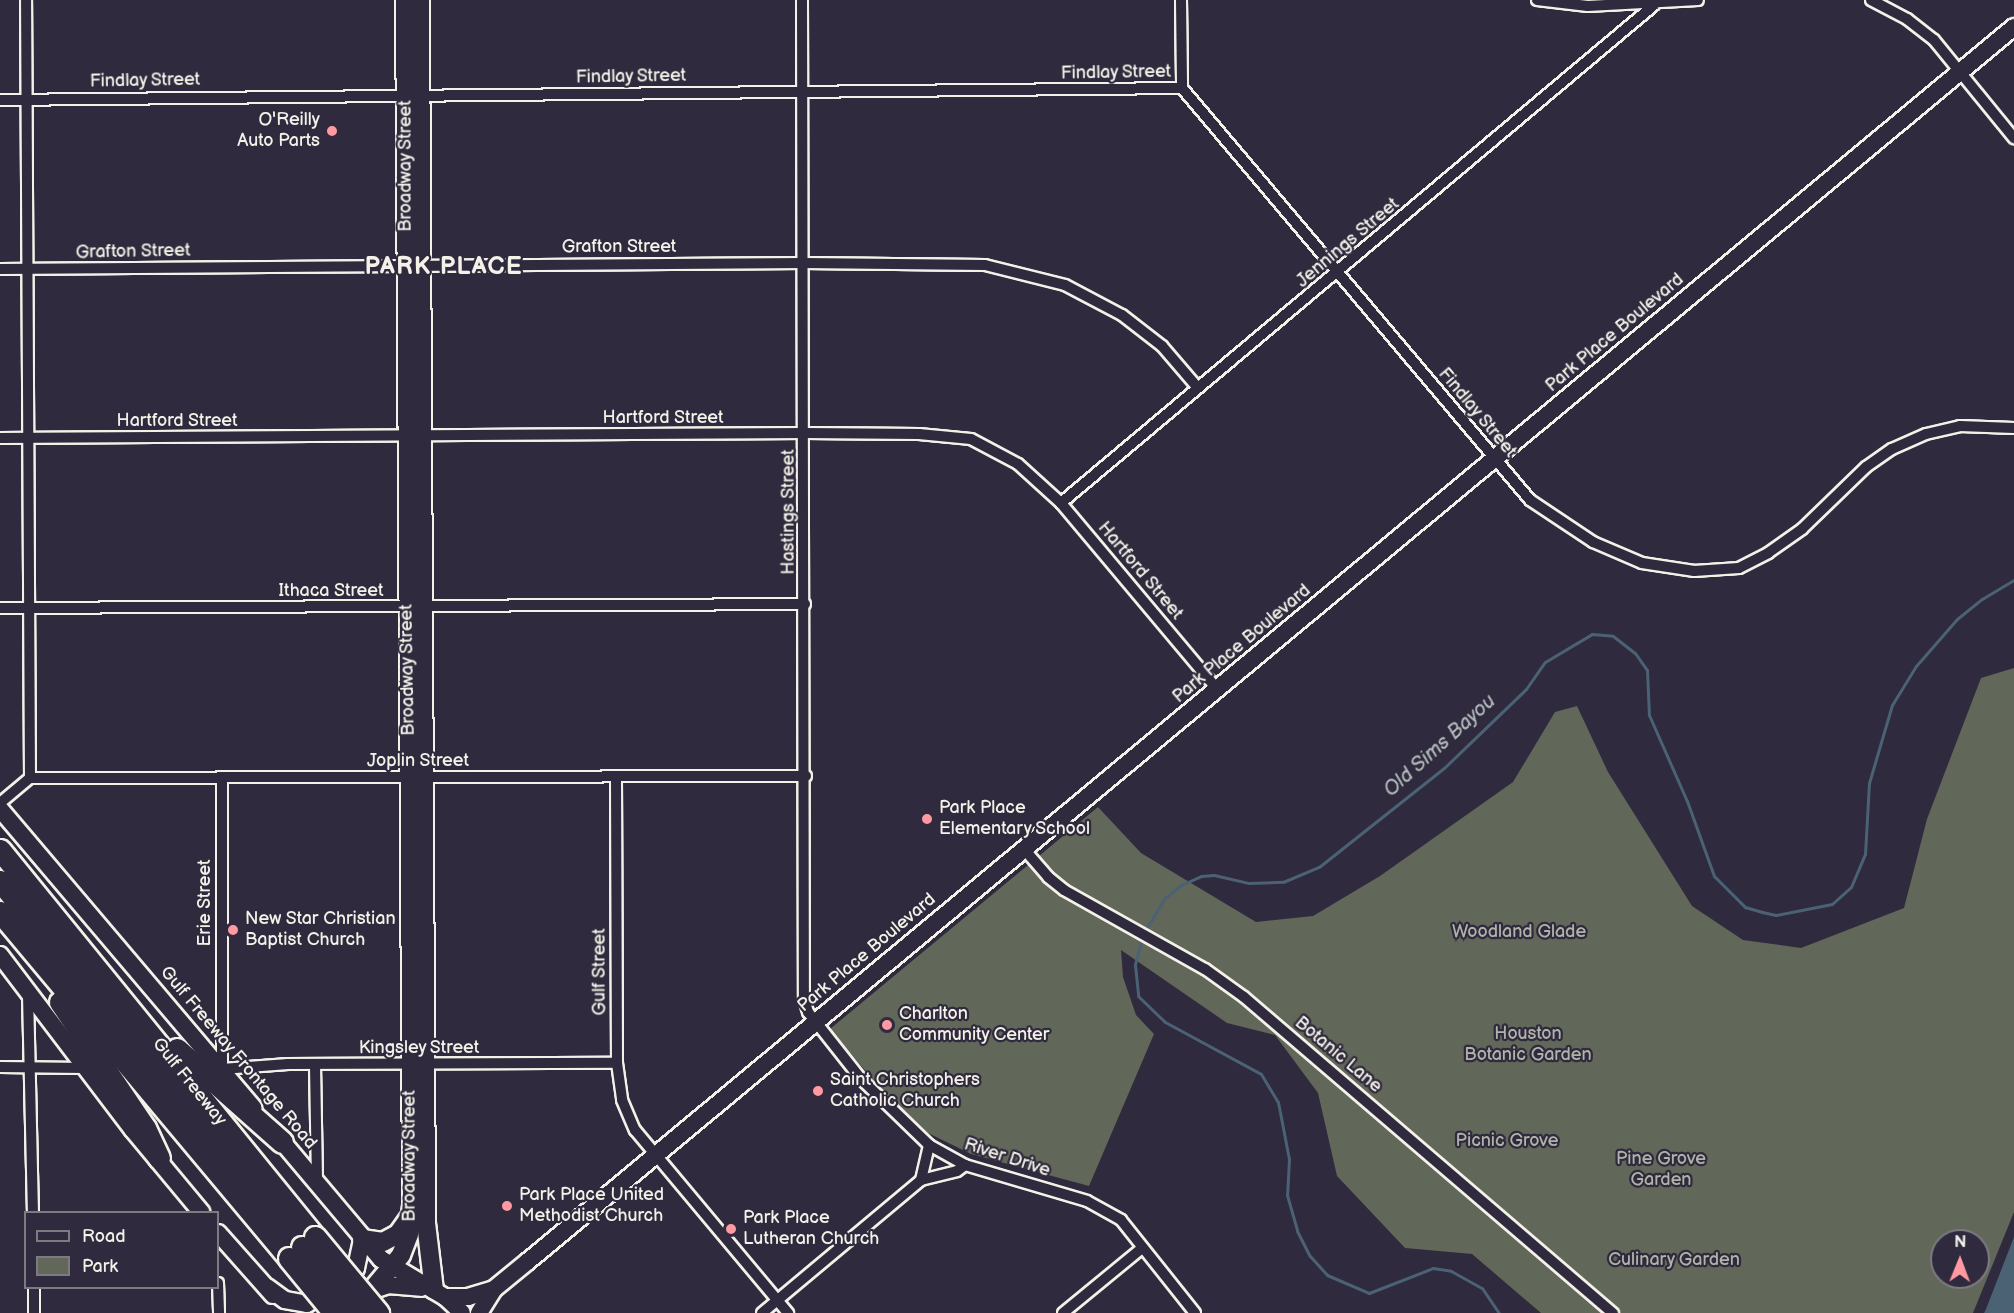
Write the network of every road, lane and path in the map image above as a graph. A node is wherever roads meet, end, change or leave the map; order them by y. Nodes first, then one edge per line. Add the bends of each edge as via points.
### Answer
1 (26, 0) edge
2 (405, 0) edge
3 (420, 0) edge
4 (802, 0) edge
5 (1181, 0) edge
6 (1537, 0) edge
7 (1698, 0) edge
8 (1871, 0) edge
9 (1654, 5) junction
10 (2014, 27) edge
11 (1961, 70) junction
12 (1182, 88) junction
13 (804, 91) junction
14 (413, 94) junction
15 (0, 99) edge
16 (27, 99) junction
17 (2014, 138) edge
18 (804, 263) junction
19 (414, 265) junction
20 (0, 269) edge
21 (27, 269) junction
22 (1338, 274) junction
23 (1198, 388) junction
24 (2014, 428) edge
25 (806, 433) junction
26 (414, 436) junction
27 (0, 438) edge
28 (28, 438) junction
29 (1494, 459) junction
30 (1061, 503) junction
31 (805, 604) junction
32 (0, 608) edge
33 (30, 608) junction
34 (416, 608) junction
35 (1218, 690) junction
36 (806, 776) junction
37 (30, 778) junction
38 (417, 778) junction
39 (616, 778) junction
40 (222, 779) junction
41 (0, 803) edge
42 (0, 809) edge
43 (1024, 849) junction
44 (0, 850) edge
45 (0, 881) edge
46 (0, 912) edge
47 (0, 955) edge
48 (47, 968) junction
49 (28, 988) junction
50 (127, 1004) junction
51 (815, 1022) junction
52 (221, 1027) junction
53 (204, 1049) junction
54 (617, 1063) junction
55 (418, 1064) junction
56 (315, 1065) junction
57 (0, 1067) edge
58 (31, 1068) junction
59 (85, 1068) junction
60 (222, 1069) junction
61 (282, 1142) junction
62 (928, 1145) junction
63 (656, 1156) junction
64 (159, 1158) junction
65 (965, 1165) junction
66 (921, 1180) junction
67 (317, 1181) junction
68 (412, 1204) junction
69 (33, 1211) edge
70 (200, 1211) edge
71 (219, 1234) edge
72 (362, 1239) junction
73 (302, 1247) junction
74 (1142, 1248) junction
75 (392, 1266) junction
76 (267, 1287) junction
77 (34, 1289) edge
78 (218, 1289) edge
79 (494, 1290) junction
80 (371, 1291) junction
81 (439, 1294) junction
82 (777, 1300) junction
83 (34, 1313) edge
84 (219, 1313) edge
85 (287, 1313) edge
86 (334, 1313) edge
87 (341, 1313) edge
88 (356, 1313) edge
89 (378, 1313) edge
90 (462, 1313) edge
91 (479, 1313) edge
92 (762, 1313) edge
93 (788, 1313) edge
94 (1063, 1313) edge
95 (1195, 1313) edge
96 (1613, 1313) edge

1 - 16 street
2 - 14 main road, Broadway Street
3 - 14 main road, Broadway Street
4 - 13 street, Hastings Street
5 - 12 street
6 - 9 street via 1588,6
7 - 9 street
8 - 11 street via 1925,33
9 - 22 street, Jennings Street
10 - 11 street, Park Place Boulevard
11 - 17 street
11 - 29 street, Park Place Boulevard
12 - 13 street, Findlay Street
12 - 22 street, Findlay Street
13 - 14 street, Findlay Street
13 - 18 street, Hastings Street
14 - 16 street, Findlay Street
14 - 19 main road, Broadway Street
15 - 16 street, Findlay Street
16 - 21 street
18 - 19 street, Grafton Street
18 - 23 street, Grafton Street via 985,266 1065,285 1122,315 1162,346
18 - 25 street, Hastings Street
19 - 21 street, Grafton Street
19 - 26 main road, Broadway Street
20 - 21 street, Grafton Street
21 - 28 street
22 - 23 street, Jennings Street
22 - 29 street, Findlay Street
23 - 30 street, Jennings Street
24 - 29 street, Findlay Street via 1960,426 1913,439 1866,467 1802,529 1768,554 1738,568 1717,571 1685,571 1642,563 1593,542 1530,500
25 - 26 street, Hartford Street
25 - 30 street, Hartford Street via 919,434 970,440 1018,464
25 - 31 street, Hastings Street
26 - 28 street, Hartford Street
26 - 34 main road, Broadway Street
27 - 28 street, Hartford Street
28 - 33 street
29 - 35 street, Park Place Boulevard
30 - 35 street, Hartford Street
31 - 34 street, Ithaca Street
31 - 36 street, Hastings Street
32 - 33 street, Ithaca Street
33 - 34 street, Ithaca Street
33 - 37 street
34 - 38 main road, Broadway Street
35 - 43 street, Park Place Boulevard
36 - 39 street, Joplin Street
36 - 51 street, Hastings Street via 804,999
37 - 40 street, Joplin Street
37 - 41 street
38 - 39 street, Joplin Street
38 - 40 street, Joplin Street
38 - 55 main road, Broadway Street
39 - 54 street, Gulf Street
40 - 52 street, Erie Street
42 - 53 street, Gulf Freeway Frontage Road
43 - 51 street, Park Place Boulevard
43 - 96 street, Botanic Lane via 1047,877 1205,969 1244,997
44 - 50 highway, Gulf Freeway
45 - 73 highway, Gulf Freeway
46 - 48 highway, Gulf Freeway
47 - 49 street
48 - 64 highway via 61,1003 145,1128
48 - 73 highway, Gulf Freeway
49 - 58 street
49 - 59 street
50 - 61 highway via 154,1024 203,1074
50 - 73 highway, Gulf Freeway
51 - 62 street, River Drive via 861,1079
51 - 63 street, Park Place Boulevard
52 - 53 street via 214,1042
52 - 60 street, Erie Street
53 - 60 street, Gulf Freeway Frontage Road
54 - 55 street, Kingsley Street
54 - 63 street, Gulf Street via 627,1116
55 - 56 street, Kingsley Street
55 - 68 main road, Broadway Street
55 - 81 main road, Broadway Street via 427,1233
56 - 60 street, Kingsley Street
56 - 67 street
57 - 58 street
58 - 59 street
58 - 69 street
59 - 64 street
60 - 61 street, Gulf Freeway Frontage Road
61 - 67 street, Gulf Freeway Frontage Road
62 - 65 street, River Drive
62 - 66 street
63 - 79 street, Park Place Boulevard
63 - 82 street, Gulf Street
64 - 70 street
65 - 66 street via 957,1171
65 - 74 street, River Drive via 1087,1201 1121,1220
66 - 82 street
67 - 72 street, Gulf Freeway Frontage Road
68 - 72 main road via 408,1220 398,1234 383,1242
68 - 75 main road, Broadway Street via 409,1234
71 - 76 street
72 - 75 street, Gulf Freeway Frontage Road
72 - 76 street via 356,1268 307,1304 285,1300
73 - 86 highway, Gulf Freeway, bridge
73 - 88 highway, Gulf Freeway, bridge
73 - 89 highway, Gulf Freeway, bridge
74 - 94 street
74 - 95 street, River Drive
75 - 80 main road, Broadway Street
75 - 81 street, Gulf Freeway Frontage Road
76 - 85 street
77 - 83 street
78 - 84 street
79 - 81 street, Park Place Boulevard via 468,1297
79 - 91 street, Park Place Boulevard
80 - 81 street, Park Place Boulevard via 403,1285
80 - 87 main road, Broadway Street
81 - 90 street, Gulf Freeway Frontage Road
82 - 92 street
82 - 93 street, Gulf Street

